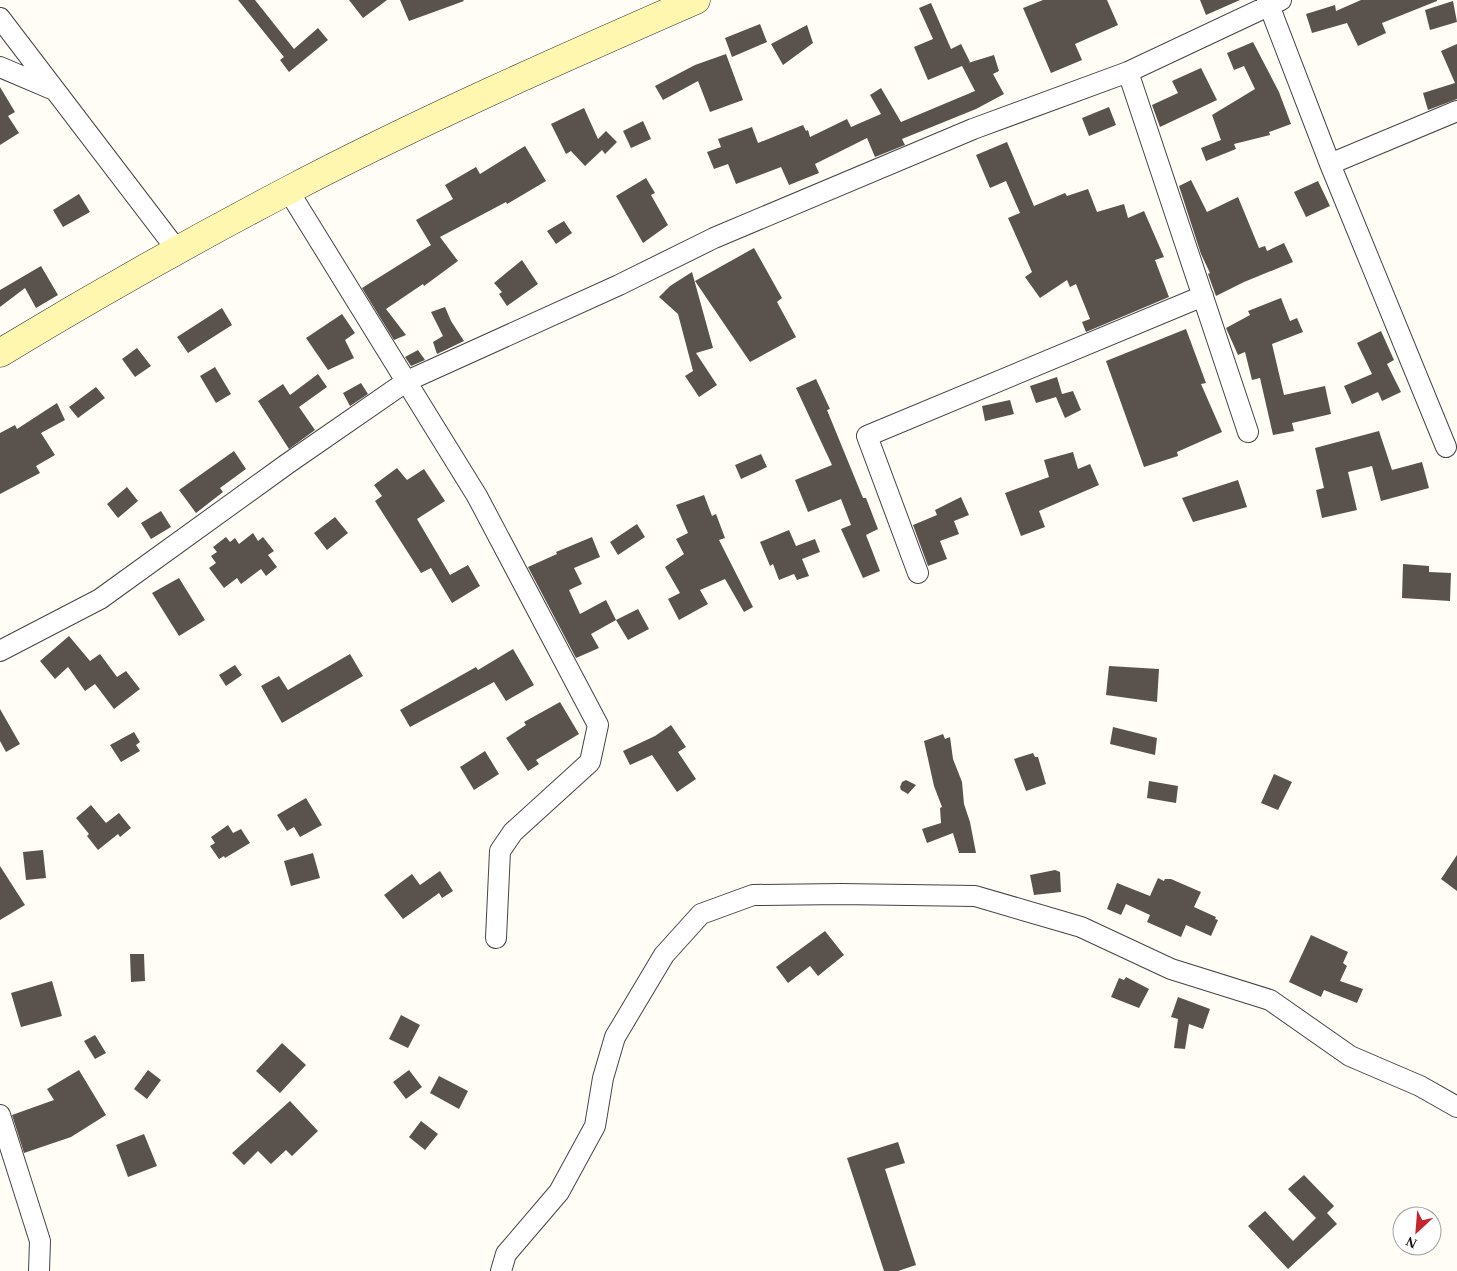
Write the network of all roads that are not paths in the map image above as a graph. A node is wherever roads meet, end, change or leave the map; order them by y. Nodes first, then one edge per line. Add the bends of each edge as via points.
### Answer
1 (696, 0) edge
2 (1272, 2) edge
3 (0, 18) edge
4 (0, 66) edge
5 (1128, 72) junction
6 (56, 91) junction
7 (1457, 111) edge
8 (1330, 164) junction
9 (288, 190) junction
10 (177, 250) junction
11 (1203, 296) junction
12 (0, 353) edge
13 (407, 381) junction
14 (1248, 432) dead end
15 (1446, 448) dead end
16 (918, 573) dead end
17 (0, 651) edge
18 (496, 938) dead end
19 (1457, 1107) edge
20 (0, 1115) edge
21 (39, 1271) edge
22 (501, 1271) edge

1 - 9 main road via 533,72
2 - 5 street
2 - 8 street
3 - 6 street
4 - 6 street
5 - 11 street
5 - 13 street via 973,128 714,238
6 - 10 street
7 - 8 street
8 - 15 street
9 - 10 main road
9 - 13 street
10 - 12 main road
11 - 14 street
11 - 16 street via 866,436
13 - 17 street via 100,599
13 - 18 street via 477,496 598,725 590,762 513,832 500,851
19 - 22 street via 1420,1086 1350,1056 1270,1000 1171,969 1081,927 975,896 753,895 700,914 664,955 615,1037 603,1078 595,1126 558,1192 506,1254
20 - 21 street via 40,1241

